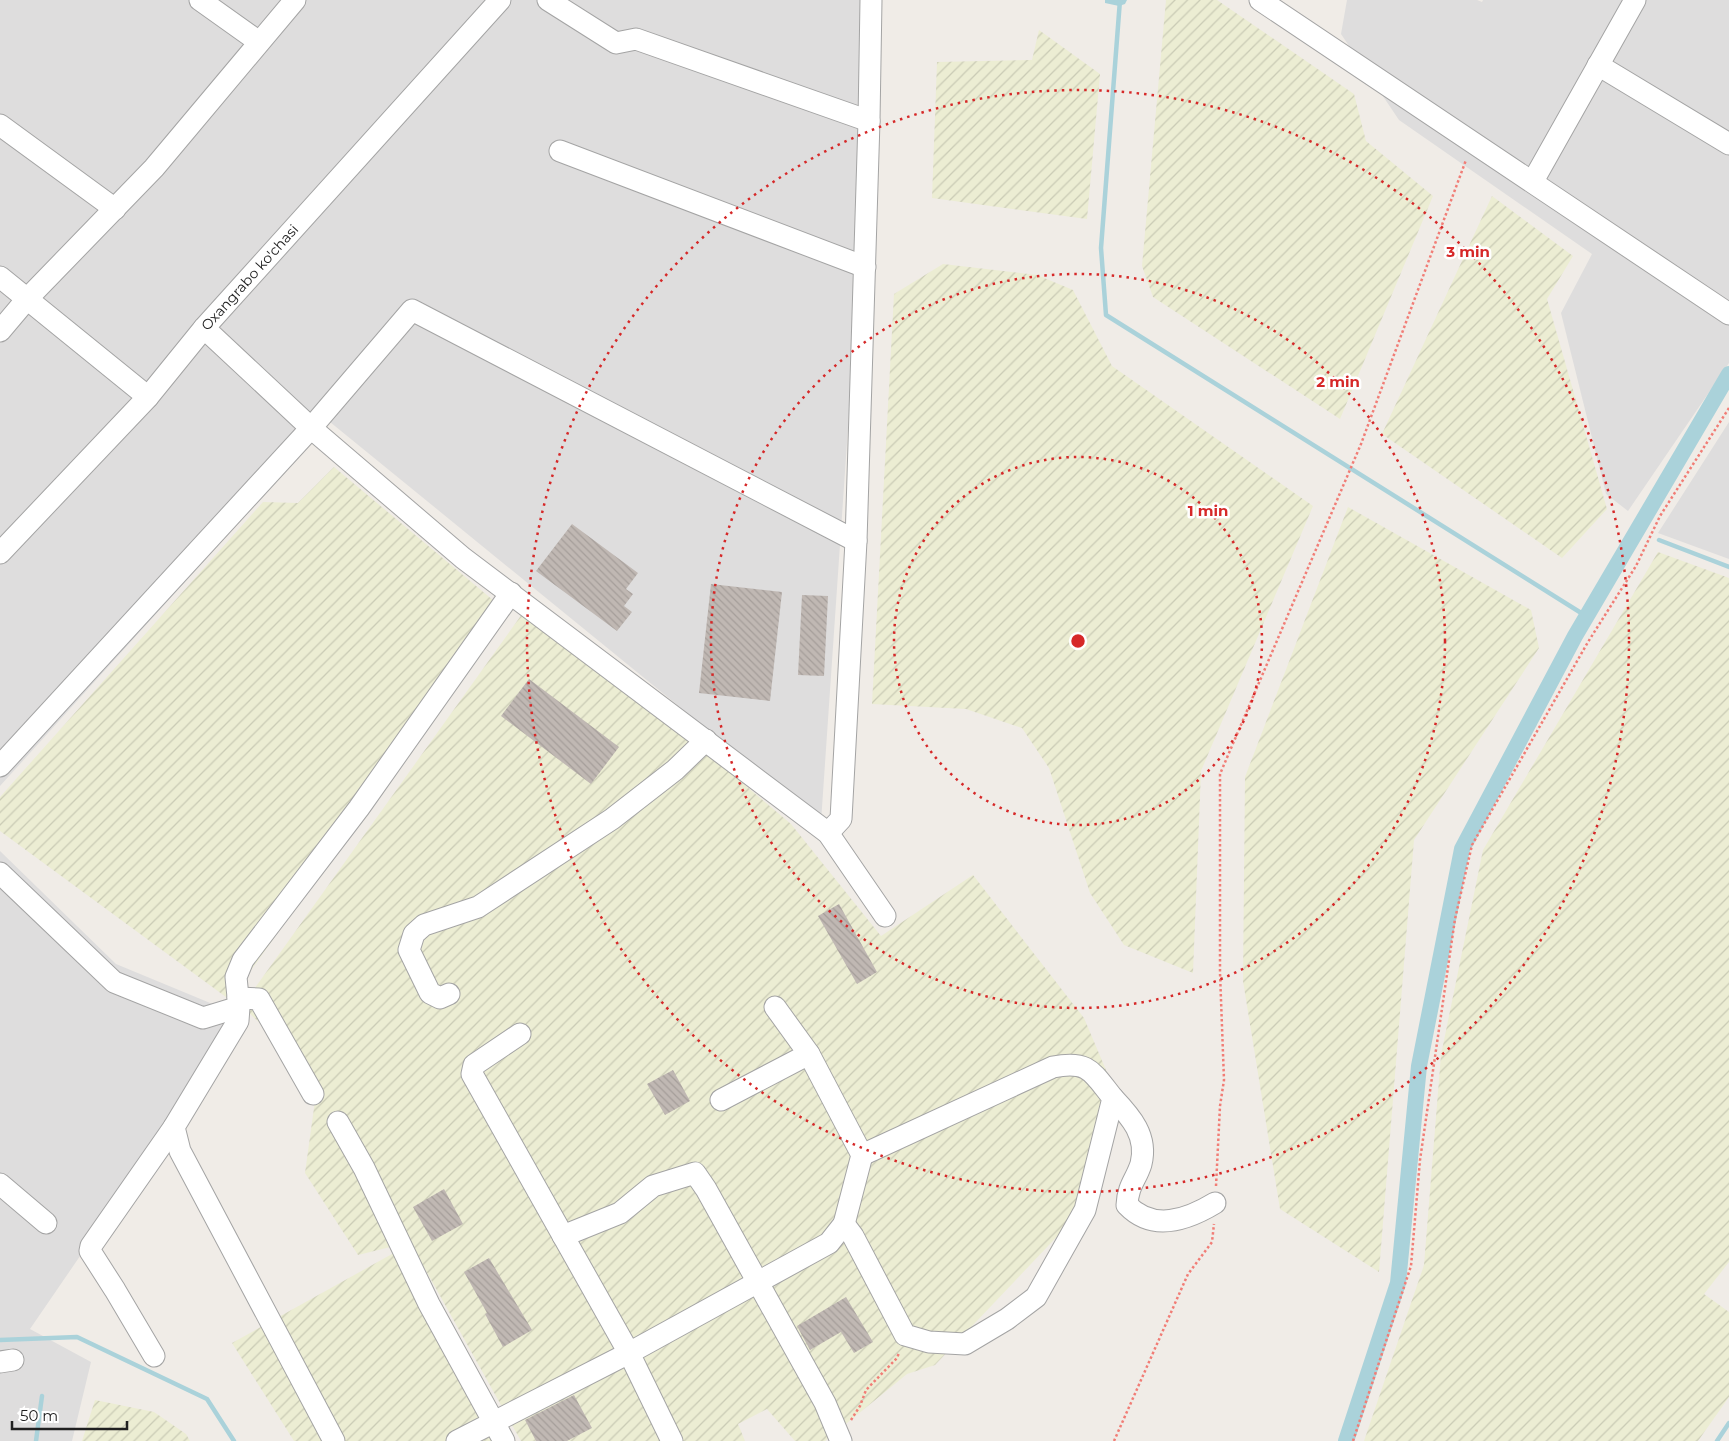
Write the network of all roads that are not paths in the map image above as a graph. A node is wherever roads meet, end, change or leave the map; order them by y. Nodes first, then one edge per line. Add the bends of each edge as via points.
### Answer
1 (200, 0) edge
2 (294, 0) edge
3 (500, 0) edge
4 (548, 0) edge
5 (871, 0) edge
6 (1260, 0) edge
7 (1635, 0) edge
8 (259, 42) junction
9 (1598, 65) junction
10 (869, 122) junction
11 (0, 126) edge
12 (1729, 144) edge
13 (560, 151) dead end
14 (1532, 181) junction
15 (115, 209) junction
16 (865, 267) junction
17 (0, 277) edge
18 (27, 299) junction
19 (1729, 314) edge
20 (204, 328) junction
21 (0, 331) edge
22 (148, 396) junction
23 (311, 428) junction
24 (856, 541) junction
25 (0, 553) edge
26 (511, 594) junction
27 (706, 740) junction
28 (0, 766) edge
29 (828, 833) junction
30 (0, 873) edge
31 (885, 916) dead end
32 (449, 994) dead end
33 (239, 1002) junction
34 (775, 1007) dead end
35 (520, 1034) dead end
36 (809, 1054) junction
37 (314, 1094) dead end
38 (1113, 1098) junction
39 (720, 1100) dead end
40 (338, 1122) dead end
41 (174, 1127) junction
42 (862, 1155) junction
43 (0, 1184) edge
44 (1215, 1203) road end
45 (46, 1223) dead end
46 (844, 1224) junction
47 (563, 1236) junction
48 (757, 1282) junction
49 (629, 1353) junction
50 (154, 1356) dead end
51 (493, 1422) junction
52 (334, 1441) edge
53 (457, 1441) edge
54 (504, 1441) edge
55 (672, 1441) edge
56 (841, 1441) edge

1 - 8 street
2 - 8 street
3 - 20 street, Oxangrabo ko'chasi
4 - 10 street via 616,43 636,39
5 - 10 street
6 - 14 street
7 - 9 street
8 - 15 street via 154,168
9 - 12 street
9 - 14 street
10 - 16 street
11 - 15 street
13 - 16 street
14 - 19 street
15 - 18 street
16 - 24 street
17 - 18 street
18 - 21 street
18 - 22 street
20 - 22 street, Oxangrabo ko'chasi
20 - 23 street
22 - 25 street, Oxangrabo ko'chasi
23 - 24 street via 412,310
23 - 26 street via 463,558
23 - 28 street
24 - 29 street via 841,819
26 - 27 street
26 - 33 street via 359,808 243,960 236,977
27 - 29 street
27 - 32 street via 675,770 596,829 478,907 424,925 414,934 409,950 430,994 440,998
29 - 31 street
30 - 33 street via 114,982 203,1018
33 - 37 street via 259,999
33 - 41 street via 238,1021
34 - 36 street
35 - 47 street via 474,1065 472,1074
36 - 39 street
36 - 42 street
38 - 42 street via 1091,1070 1070,1064 1053,1067
38 - 44 street via 1130,1115 1142,1137 1141,1163 1128,1192 1127,1205 1137,1215 1160,1222 1195,1215
38 - 46 street via 1085,1210 1036,1297 965,1344 929,1342 904,1334
40 - 51 street via 364,1168 429,1304
41 - 50 street via 90,1251
41 - 52 street via 180,1151
42 - 46 street
43 - 45 street
46 - 48 street via 829,1243
47 - 48 street via 620,1213 653,1186 695,1173
47 - 49 street
48 - 49 street
48 - 56 street via 825,1403
49 - 51 street
49 - 55 street
51 - 53 street
51 - 54 street

